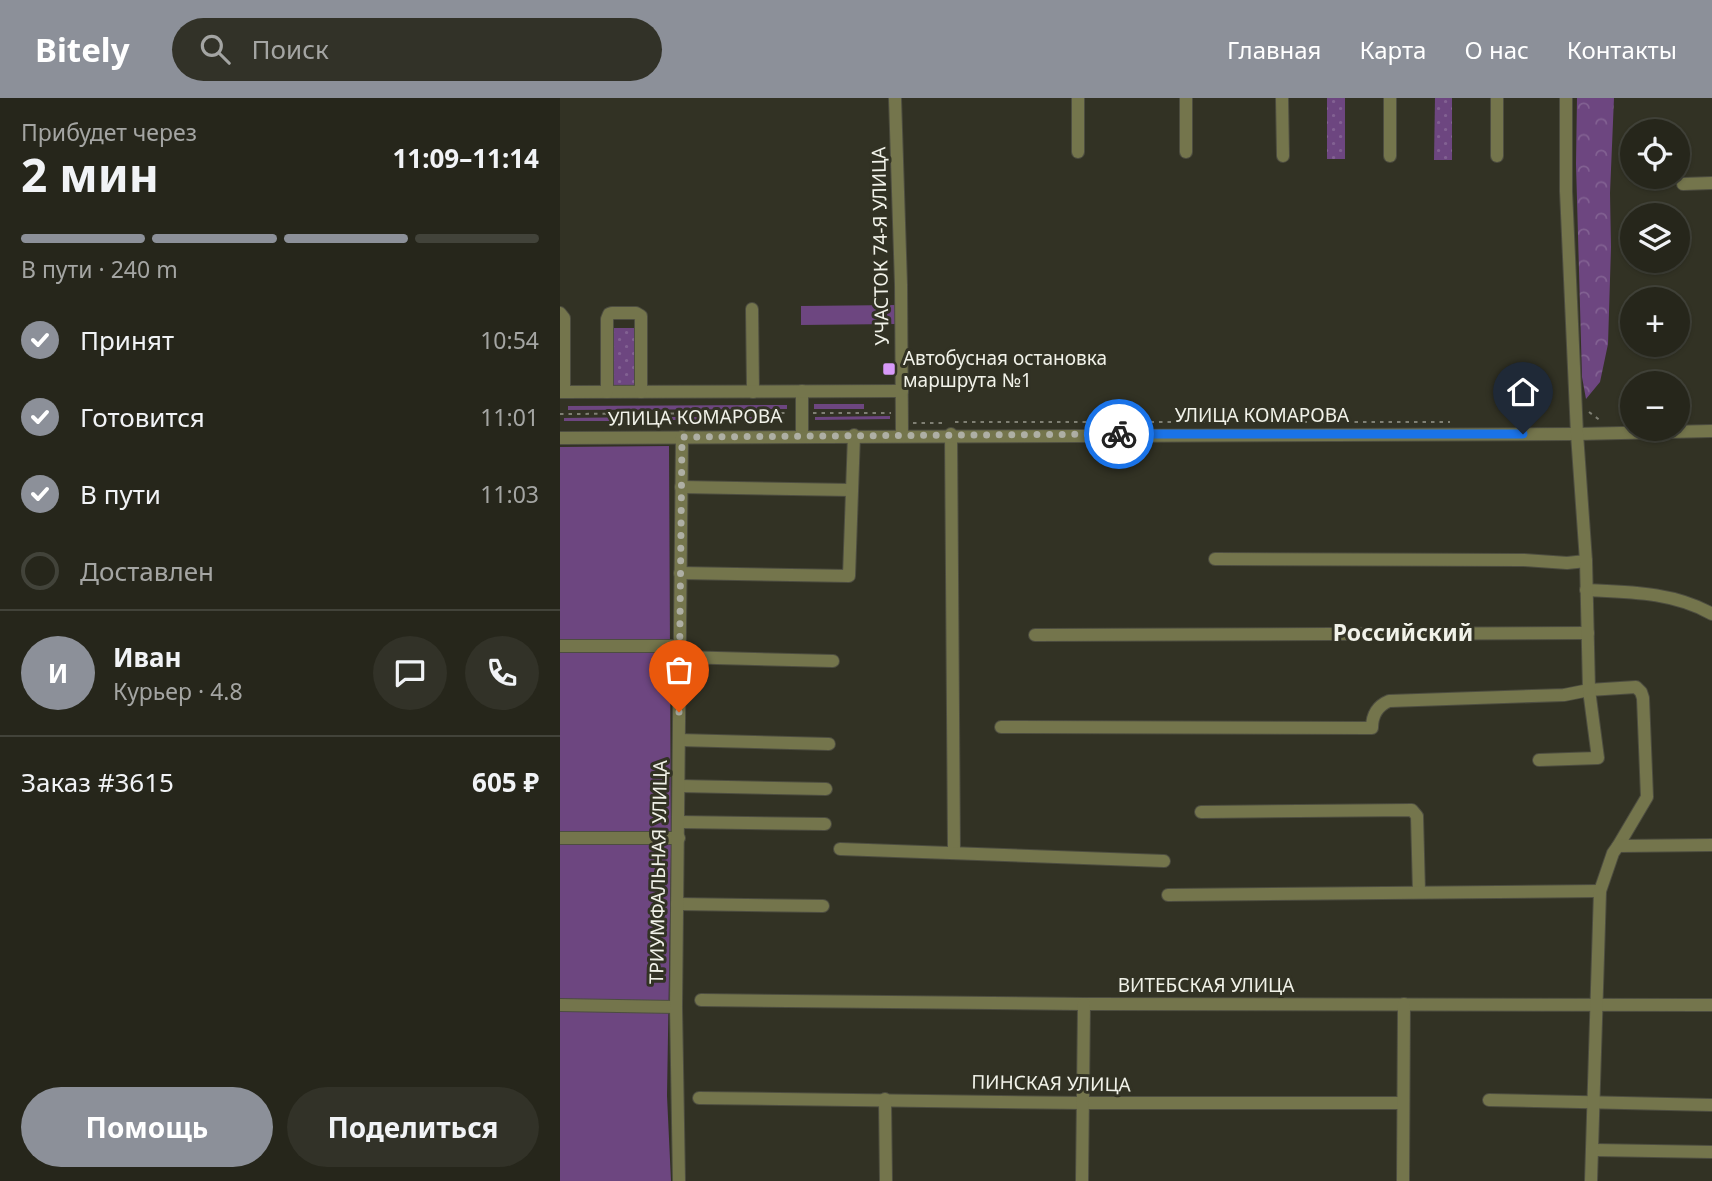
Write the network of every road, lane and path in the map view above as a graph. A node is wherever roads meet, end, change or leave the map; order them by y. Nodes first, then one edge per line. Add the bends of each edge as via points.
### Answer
1 (895, 98) edge
2 (1078, 98) edge
3 (1186, 98) edge
4 (1282, 98) edge
5 (1390, 98) edge
6 (1497, 98) edge
7 (1566, 98) edge
8 (1078, 152) dead end
9 (1186, 152) dead end
10 (1283, 156) dead end
11 (1390, 156) dead end
12 (1497, 156) dead end
13 (1712, 183) edge
14 (1690, 184) edge
15 (752, 309) dead end
16 (560, 313) edge
17 (802, 391) junction
18 (902, 391) junction
19 (562, 392) edge
20 (607, 392) junction
21 (641, 392) junction
22 (753, 392) junction
23 (796, 413) dead end
24 (807, 413) dead end
25 (896, 413) dead end
26 (560, 414) edge
27 (1460, 422) dead end
28 (905, 429) junction
29 (1712, 431) edge
30 (951, 434) junction
31 (1577, 434) junction
32 (854, 435) junction
33 (802, 436) junction
34 (682, 437) junction
35 (560, 438) edge
36 (681, 487) junction
37 (852, 490) junction
38 (1215, 559) dead end
39 (1586, 561) junction
40 (680, 573) junction
41 (1586, 590) junction
42 (1712, 614) edge
43 (1588, 633) junction
44 (1035, 635) dead end
45 (560, 646) edge
46 (679, 651) junction
47 (833, 661) dead end
48 (1589, 690) junction
49 (1001, 727) dead end
50 (679, 740) junction
51 (829, 744) dead end
52 (1539, 760) dead end
53 (679, 786) junction
54 (826, 789) dead end
55 (1200, 812) dead end
56 (679, 822) junction
57 (825, 824) dead end
58 (560, 838) edge
59 (679, 838) junction
60 (1712, 845) edge
61 (1618, 846) junction
62 (840, 849) dead end
63 (954, 852) junction
64 (1164, 861) dead end
65 (1601, 891) junction
66 (1419, 892) junction
67 (1168, 895) dead end
68 (677, 904) junction
69 (823, 906) dead end
70 (701, 1000) dead end
71 (560, 1004) edge
72 (1084, 1004) junction
73 (1404, 1004) junction
74 (1597, 1004) junction
75 (1712, 1005) edge
76 (676, 1007) junction
77 (699, 1098) dead end
78 (886, 1099) junction
79 (1489, 1100) dead end
80 (1083, 1103) junction
81 (1403, 1103) junction
82 (1595, 1103) junction
83 (1712, 1105) edge
84 (1594, 1150) junction
85 (1712, 1152) edge
86 (679, 1181) edge
87 (886, 1181) edge
88 (1082, 1181) edge
89 (1403, 1181) edge
90 (1591, 1181) edge

1 - 18 street, УЧАСТОК 74-Я УЛИЦА
2 - 8 street
3 - 9 street
4 - 10 street
5 - 11 street
6 - 12 street
7 - 31 street
13 - 14 street
15 - 22 street
16 - 19 street via 564,318
17 - 18 street
17 - 22 street
17 - 33 street
18 - 28 street, УЧАСТОК 74-Я УЛИЦА
19 - 20 street
20 - 21 street
20 - 21 street via 607,318 612,313 641,316
21 - 22 street
23 - 26 path
24 - 25 path
27 - 28 path
28 - 30 street, УЛИЦА КОМАРОВА
28 - 32 street, УЛИЦА КОМАРОВА
29 - 31 street, УЛИЦА КОМАРОВА
30 - 31 street, УЛИЦА КОМАРОВА
30 - 63 street
31 - 39 street
32 - 33 street, УЛИЦА КОМАРОВА
32 - 37 street
33 - 34 street, УЛИЦА КОМАРОВА
34 - 35 street, УЛИЦА КОМАРОВА
34 - 36 street, ТРИУМФАЛЬНАЯ УЛИЦА
36 - 37 street
36 - 40 street, ТРИУМФАЛЬНАЯ УЛИЦА
37 - 40 street via 849,576
38 - 39 street
39 - 41 street
40 - 46 street, ТРИУМФАЛЬНАЯ УЛИЦА
41 - 42 street via 1665,597
41 - 43 street
43 - 44 street
43 - 48 street
45 - 46 street
46 - 47 street
46 - 50 street, ТРИУМФАЛЬНАЯ УЛИЦА
48 - 49 street via 1564,695 1389,701 1379,705 1372,728
48 - 52 street via 1598,758
48 - 61 street via 1636,687 1643,698 1647,797
50 - 51 street
50 - 53 street, ТРИУМФАЛЬНАЯ УЛИЦА
53 - 54 street
53 - 56 street, ТРИУМФАЛЬНАЯ УЛИЦА
55 - 66 street via 1412,810 1417,816
56 - 57 street
56 - 59 street, ТРИУМФАЛЬНАЯ УЛИЦА
58 - 59 street
59 - 68 street, ТРИУМФАЛЬНАЯ УЛИЦА
60 - 61 street
61 - 65 street
62 - 63 street
63 - 64 street
65 - 66 street
65 - 74 street
66 - 67 street
68 - 69 street
68 - 76 street, ТРИУМФАЛЬНАЯ УЛИЦА
70 - 72 street, ВИТЕБСКАЯ УЛИЦА
71 - 76 street
72 - 73 street, ВИТЕБСКАЯ УЛИЦА
72 - 80 street
73 - 74 street, ВИТЕБСКАЯ УЛИЦА
73 - 81 street
74 - 75 street, ВИТЕБСКАЯ УЛИЦА
74 - 82 street
76 - 86 street, ТРИУМФАЛЬНАЯ УЛИЦА
77 - 78 street, ПИНСКАЯ УЛИЦА
78 - 80 street, ПИНСКАЯ УЛИЦА
78 - 87 street
79 - 82 street
80 - 81 street, ПИНСКАЯ УЛИЦА
80 - 88 street
81 - 89 street
82 - 83 street
82 - 84 street
84 - 85 street
84 - 90 street

